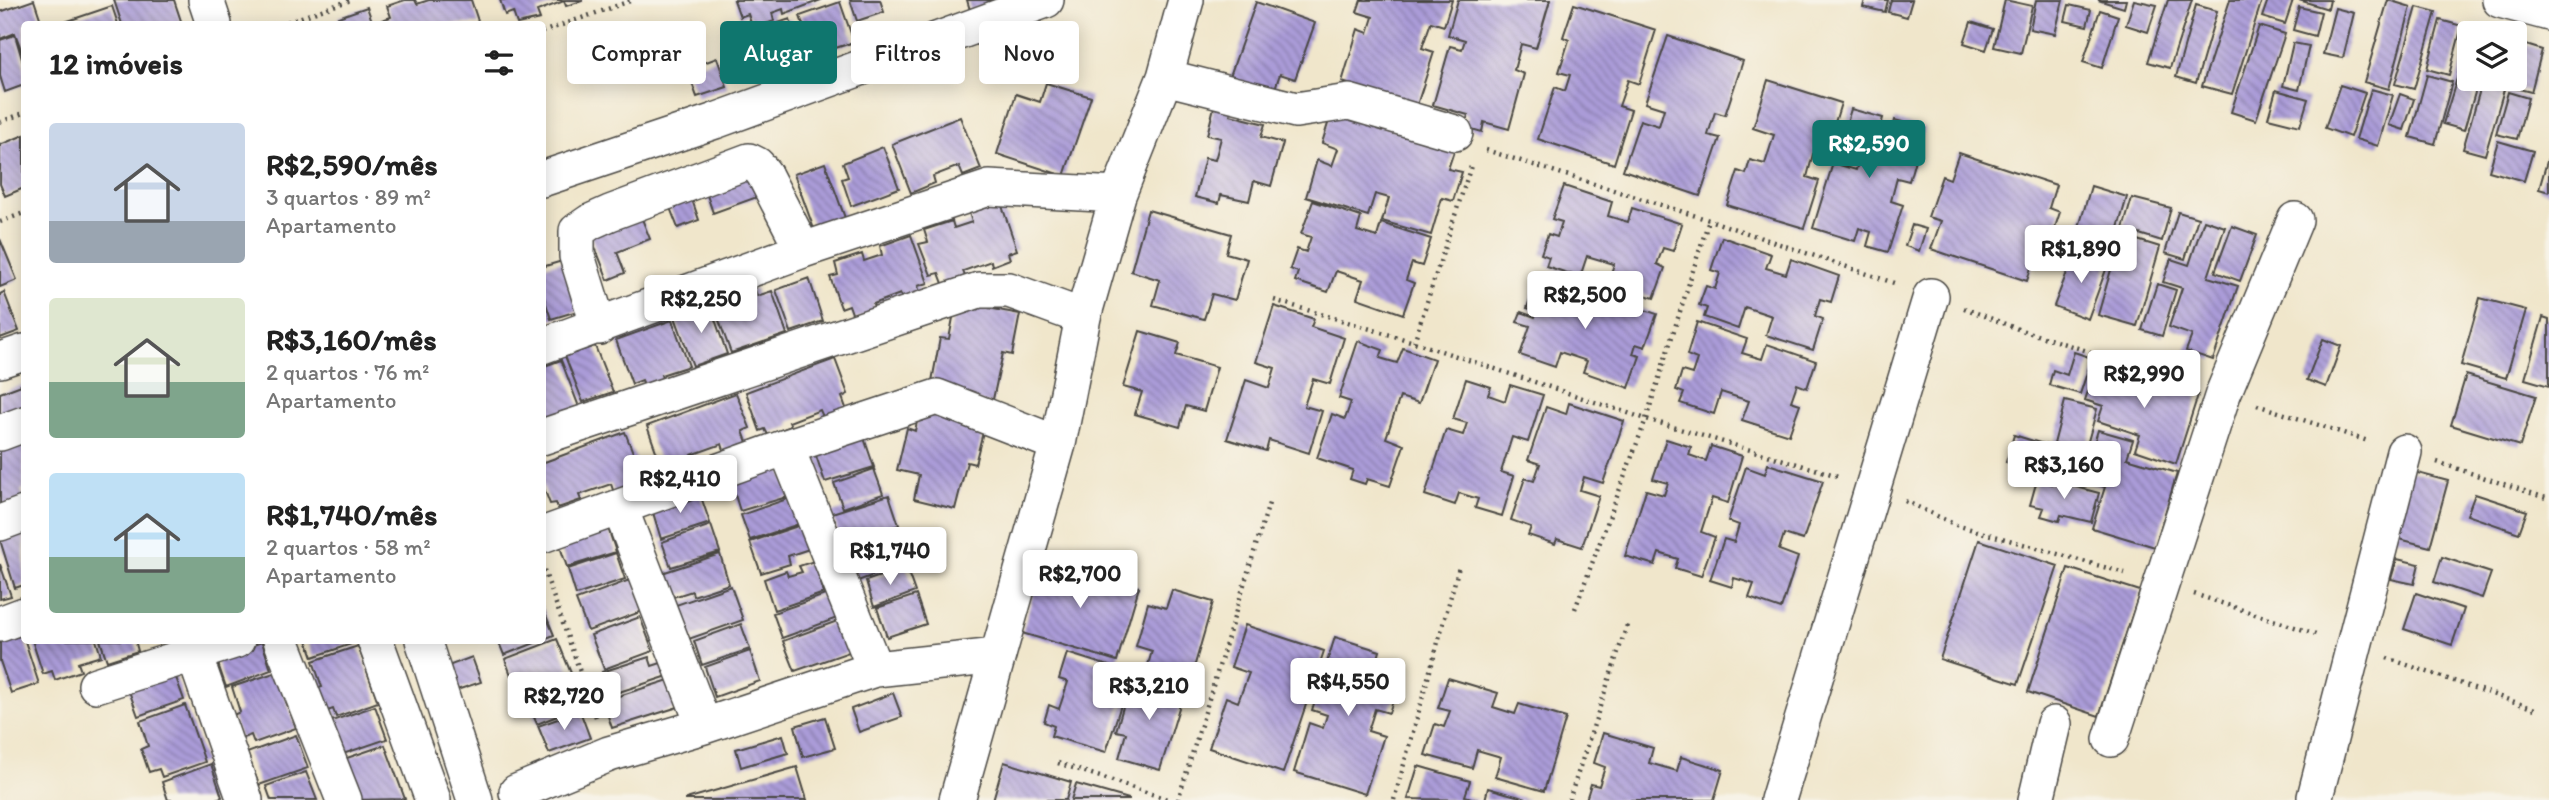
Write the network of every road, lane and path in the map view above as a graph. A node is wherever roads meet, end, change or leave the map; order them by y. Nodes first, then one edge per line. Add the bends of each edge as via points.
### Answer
1 (206, 0) edge
2 (351, 0) edge
3 (633, 0) edge
4 (1046, 0) edge
5 (1186, 0) edge
6 (2500, 0) edge
7 (2549, 13) edge
8 (213, 21) edge
9 (290, 21) edge
10 (546, 31) edge
11 (1165, 77) junction
12 (21, 114) edge
13 (0, 122) edge
14 (1466, 140) junction
15 (546, 178) edge
16 (1118, 195) junction
17 (21, 214) edge
18 (1709, 220) junction
19 (2295, 220) dead end
20 (0, 222) edge
21 (803, 250) junction
22 (1931, 296) junction
23 (1274, 300) dead end
24 (1083, 317) junction
25 (599, 327) junction
26 (1414, 342) junction
27 (546, 345) edge
28 (21, 353) edge
29 (0, 360) edge
30 (2223, 394) junction
31 (1646, 419) junction
32 (21, 425) edge
33 (0, 433) edge
34 (546, 436) edge
35 (1058, 444) junction
36 (786, 447) junction
37 (2404, 452) junction
38 (1873, 487) junction
39 (2549, 499) edge
40 (1270, 500) dead end
41 (620, 508) junction
42 (21, 515) edge
43 (0, 523) edge
44 (546, 534) edge
45 (1459, 567) dead end
46 (546, 575) edge
47 (2162, 584) junction
48 (1575, 609) dead end
49 (21, 616) edge
50 (0, 624) edge
51 (1627, 625) dead end
52 (225, 644) edge
53 (283, 644) edge
54 (376, 644) edge
55 (424, 644) edge
56 (2354, 646) junction
57 (194, 654) junction
58 (997, 656) junction
59 (875, 669) junction
60 (96, 685) dead end
61 (2535, 709) dead end
62 (2054, 724) dead end
63 (704, 726) junction
64 (2111, 740) dead end
65 (609, 754) junction
66 (1058, 763) dead end
67 (517, 792) dead end
68 (2315, 797) dead end
69 (245, 800) edge
70 (344, 800) edge
71 (433, 800) edge
72 (475, 800) edge
73 (957, 800) edge
74 (1170, 800) edge
75 (1178, 800) edge
76 (1394, 800) edge
77 (1569, 800) edge
78 (1778, 800) edge
79 (2036, 800) edge

1 - 8 street
2 - 9 path
3 - 10 path
4 - 15 street
5 - 11 street
6 - 7 street
11 - 14 street via 1296,110 1349,102
11 - 16 street
12 - 13 path
14 - 18 path
14 - 26 path
16 - 21 street via 989,188
16 - 24 street
17 - 20 path
18 - 22 path
18 - 31 path
19 - 30 street
21 - 25 street
21 - 25 street via 764,174 749,161 577,231 577,256
22 - 30 path via 2018,329
22 - 38 street
23 - 26 path
24 - 34 street via 1009,290 979,290
24 - 35 street
25 - 27 street
26 - 31 path
28 - 29 street
30 - 37 path
30 - 47 street
31 - 38 path
31 - 48 path
32 - 33 street
35 - 36 street via 937,397
35 - 58 street
36 - 41 street
36 - 59 street
37 - 39 path
37 - 56 street
38 - 47 path via 1956,525
38 - 78 street
40 - 75 path
41 - 44 street
41 - 63 street
42 - 43 street
45 - 76 path
46 - 65 path
47 - 56 path
47 - 64 street
49 - 50 street
51 - 77 path
52 - 57 street
53 - 70 street
54 - 71 street
55 - 72 street
56 - 61 path
56 - 68 street
57 - 60 street
57 - 69 street
58 - 59 street
58 - 73 street
59 - 63 street
62 - 79 street
63 - 65 street
65 - 67 street
66 - 74 path

